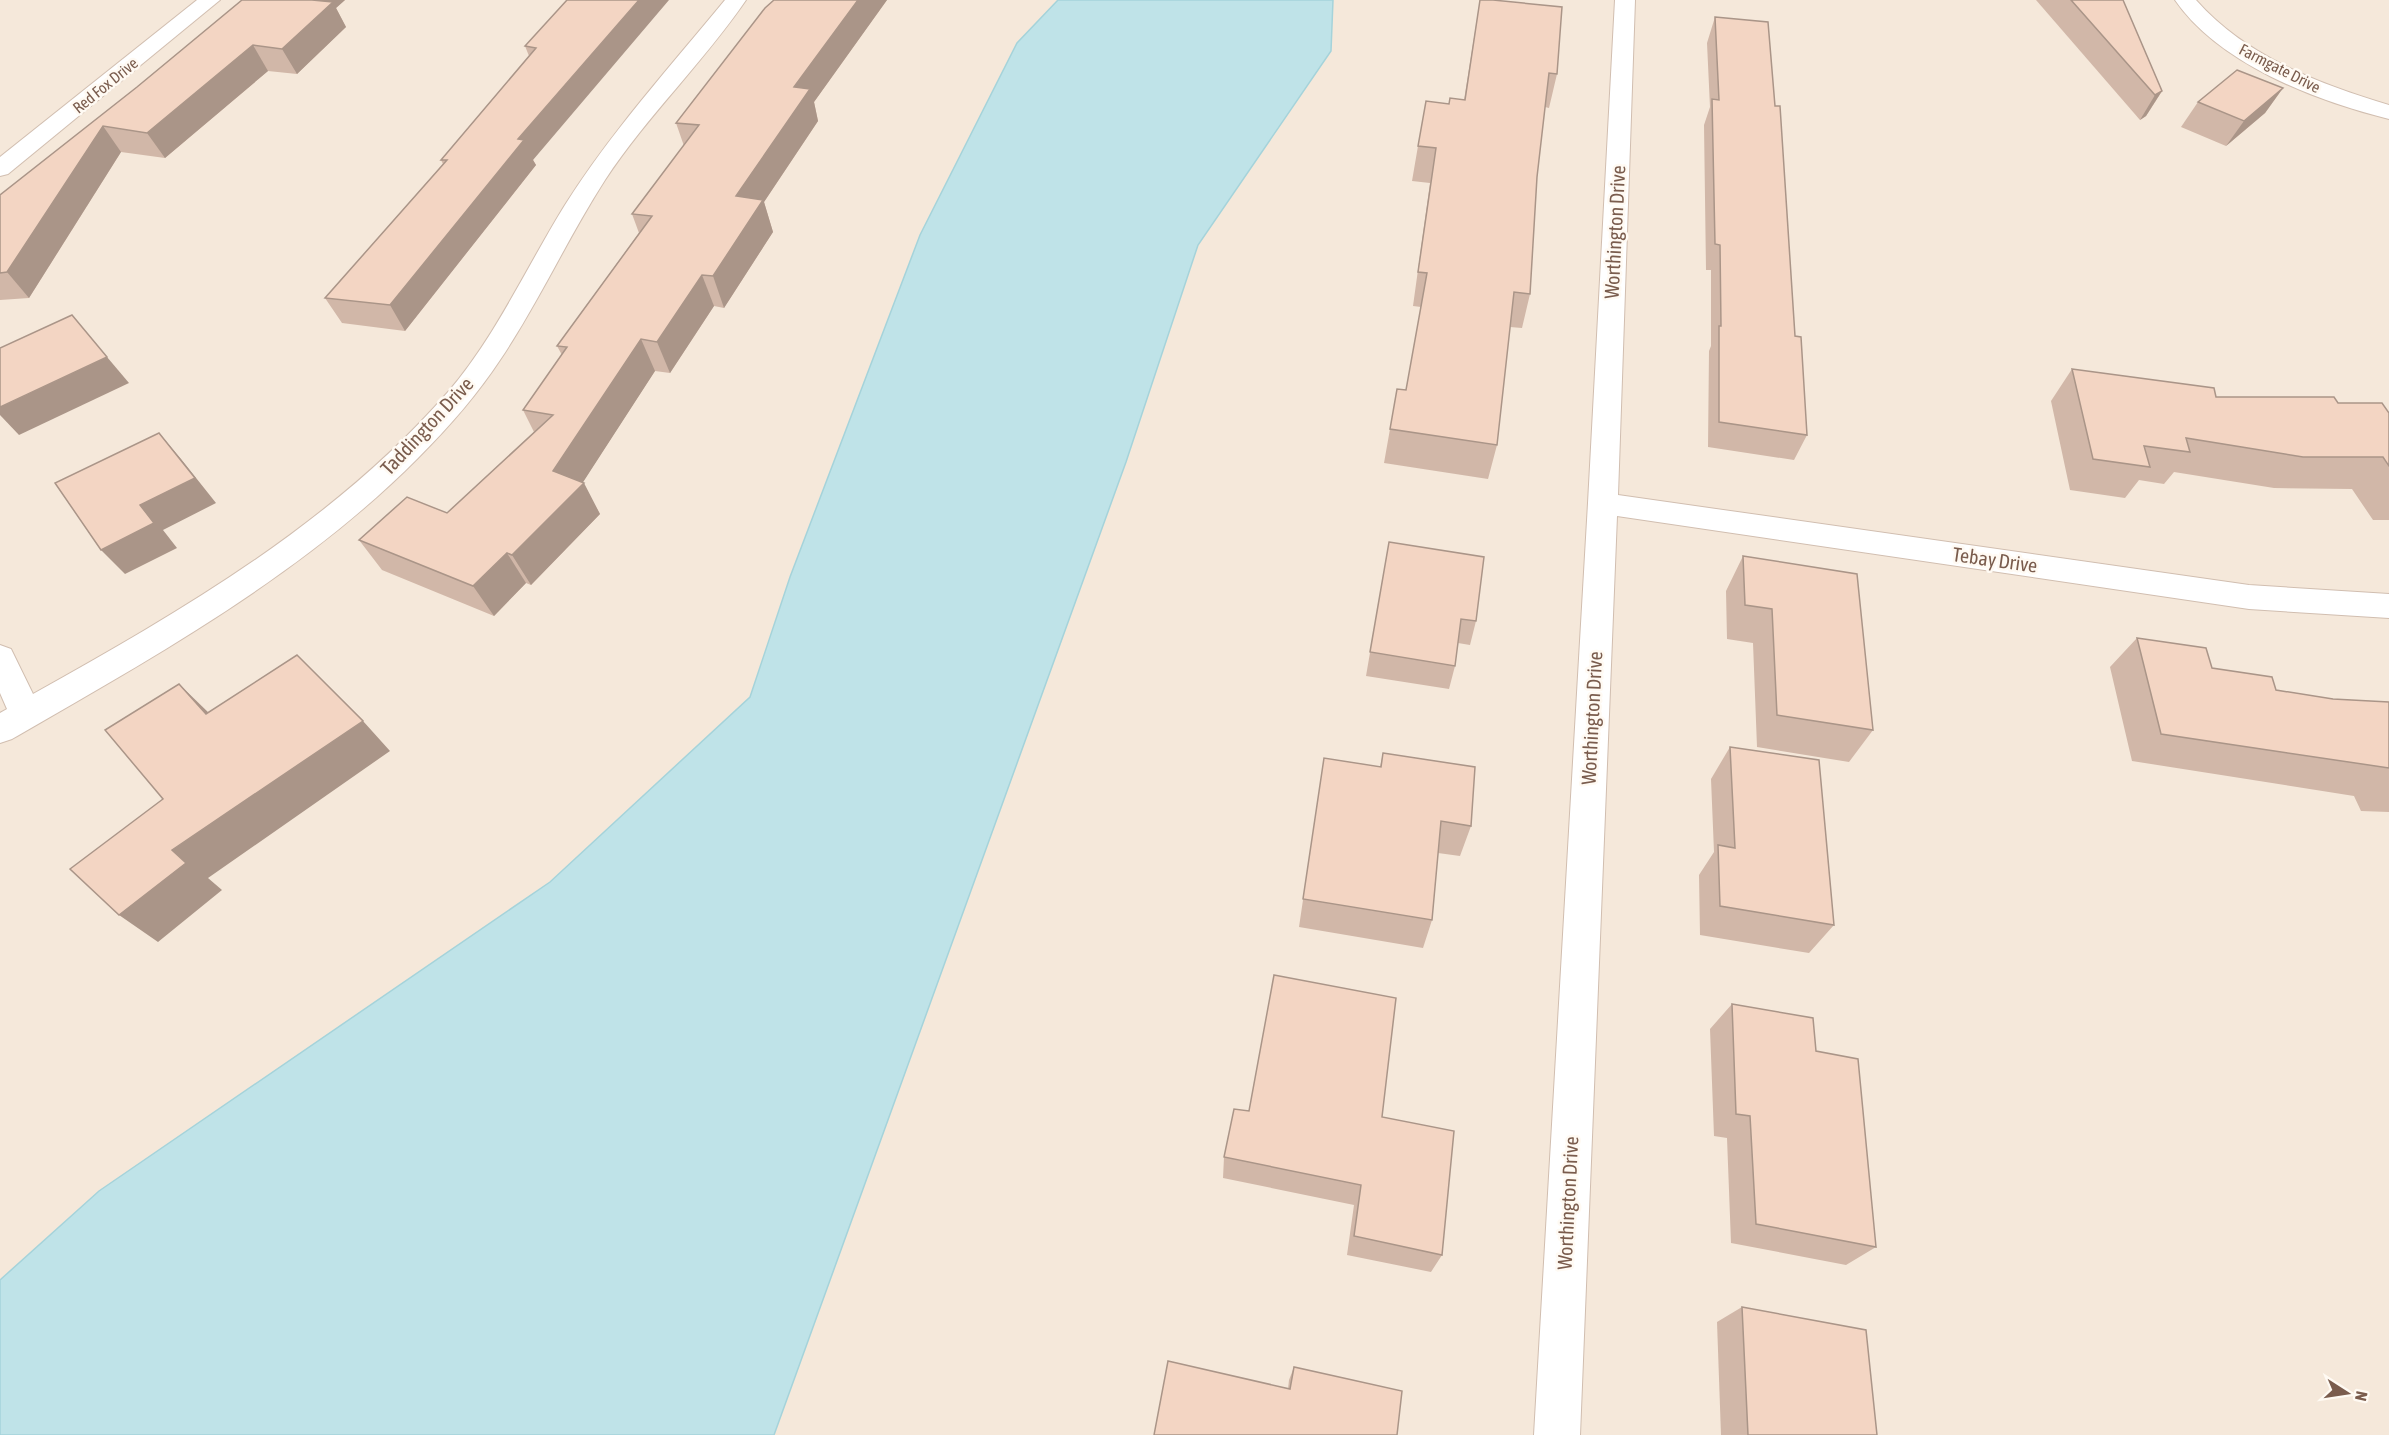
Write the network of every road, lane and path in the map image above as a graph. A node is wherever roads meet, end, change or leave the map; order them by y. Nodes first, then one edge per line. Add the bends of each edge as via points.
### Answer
1 (210, 0) edge
2 (736, 0) edge
3 (1624, 0) edge
4 (2185, 0) edge
5 (2389, 112) edge
6 (0, 169) edge
7 (1603, 503) junction
8 (2389, 606) edge
9 (0, 658) edge
10 (13, 722) edge
11 (1557, 1435) edge

1 - 6 street, Red Fox Drive
2 - 10 street, Taddington Drive via 618,146 578,204 506,332 458,397 416,443 312,535 233,592 126,659
3 - 7 street, Worthington Drive
4 - 5 street, Farmgate Drive via 2209,26 2260,60 2330,93
7 - 8 street, Tebay Drive via 2249,597
7 - 11 street, Worthington Drive
9 - 10 street

